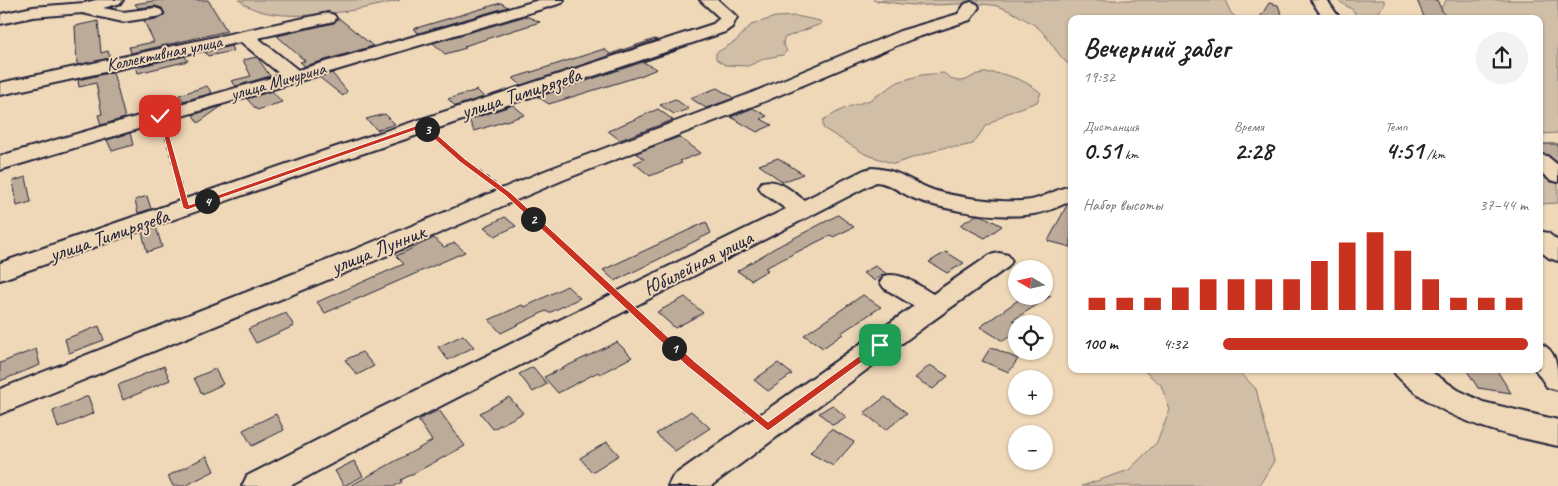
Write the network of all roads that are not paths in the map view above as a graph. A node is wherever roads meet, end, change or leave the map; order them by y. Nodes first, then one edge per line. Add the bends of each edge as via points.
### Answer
1 (115, 0) edge
2 (556, 0) edge
3 (708, 0) edge
4 (1319, 0) edge
5 (29, 1) edge
6 (971, 7) dead end
7 (84, 8) junction
8 (43, 11) junction
9 (155, 13) dead end
10 (1329, 15) edge
11 (328, 18) dead end
12 (1, 19) edge
13 (244, 36) junction
14 (294, 76) junction
15 (0, 89) edge
16 (0, 162) edge
17 (1543, 164) edge
18 (1558, 175) edge
19 (770, 187) dead end
20 (1068, 194) edge
21 (804, 210) junction
22 (1543, 241) edge
23 (1558, 253) edge
24 (999, 261) dead end
25 (0, 272) edge
26 (893, 282) dead end
27 (934, 306) junction
28 (1543, 358) edge
29 (1412, 373) edge
30 (1558, 379) edge
31 (0, 402) edge
32 (1558, 433) edge
33 (259, 486) edge
34 (685, 486) edge

1 - 7 street
2 - 14 street, улица Мичурина
3 - 25 street, улица Тимирязева via 729,17 719,28
4 - 10 street
5 - 8 street via 28,6
5 - 12 street
6 - 31 street, улица Лунник via 964,17 906,35
7 - 8 street
7 - 9 street via 126,20
8 - 12 street
11 - 13 street, Коллективная улица
13 - 14 street
13 - 15 street, Коллективная улица
14 - 16 street, улица Мичурина
17 - 18 street
19 - 21 street
20 - 21 street, Юбилейная улица via 1038,206 1016,209 963,204 925,195 887,176 872,175
21 - 33 street, Юбилейная улица
22 - 23 street
24 - 27 street
26 - 27 street
27 - 34 street
28 - 30 street
29 - 32 street via 1461,406

